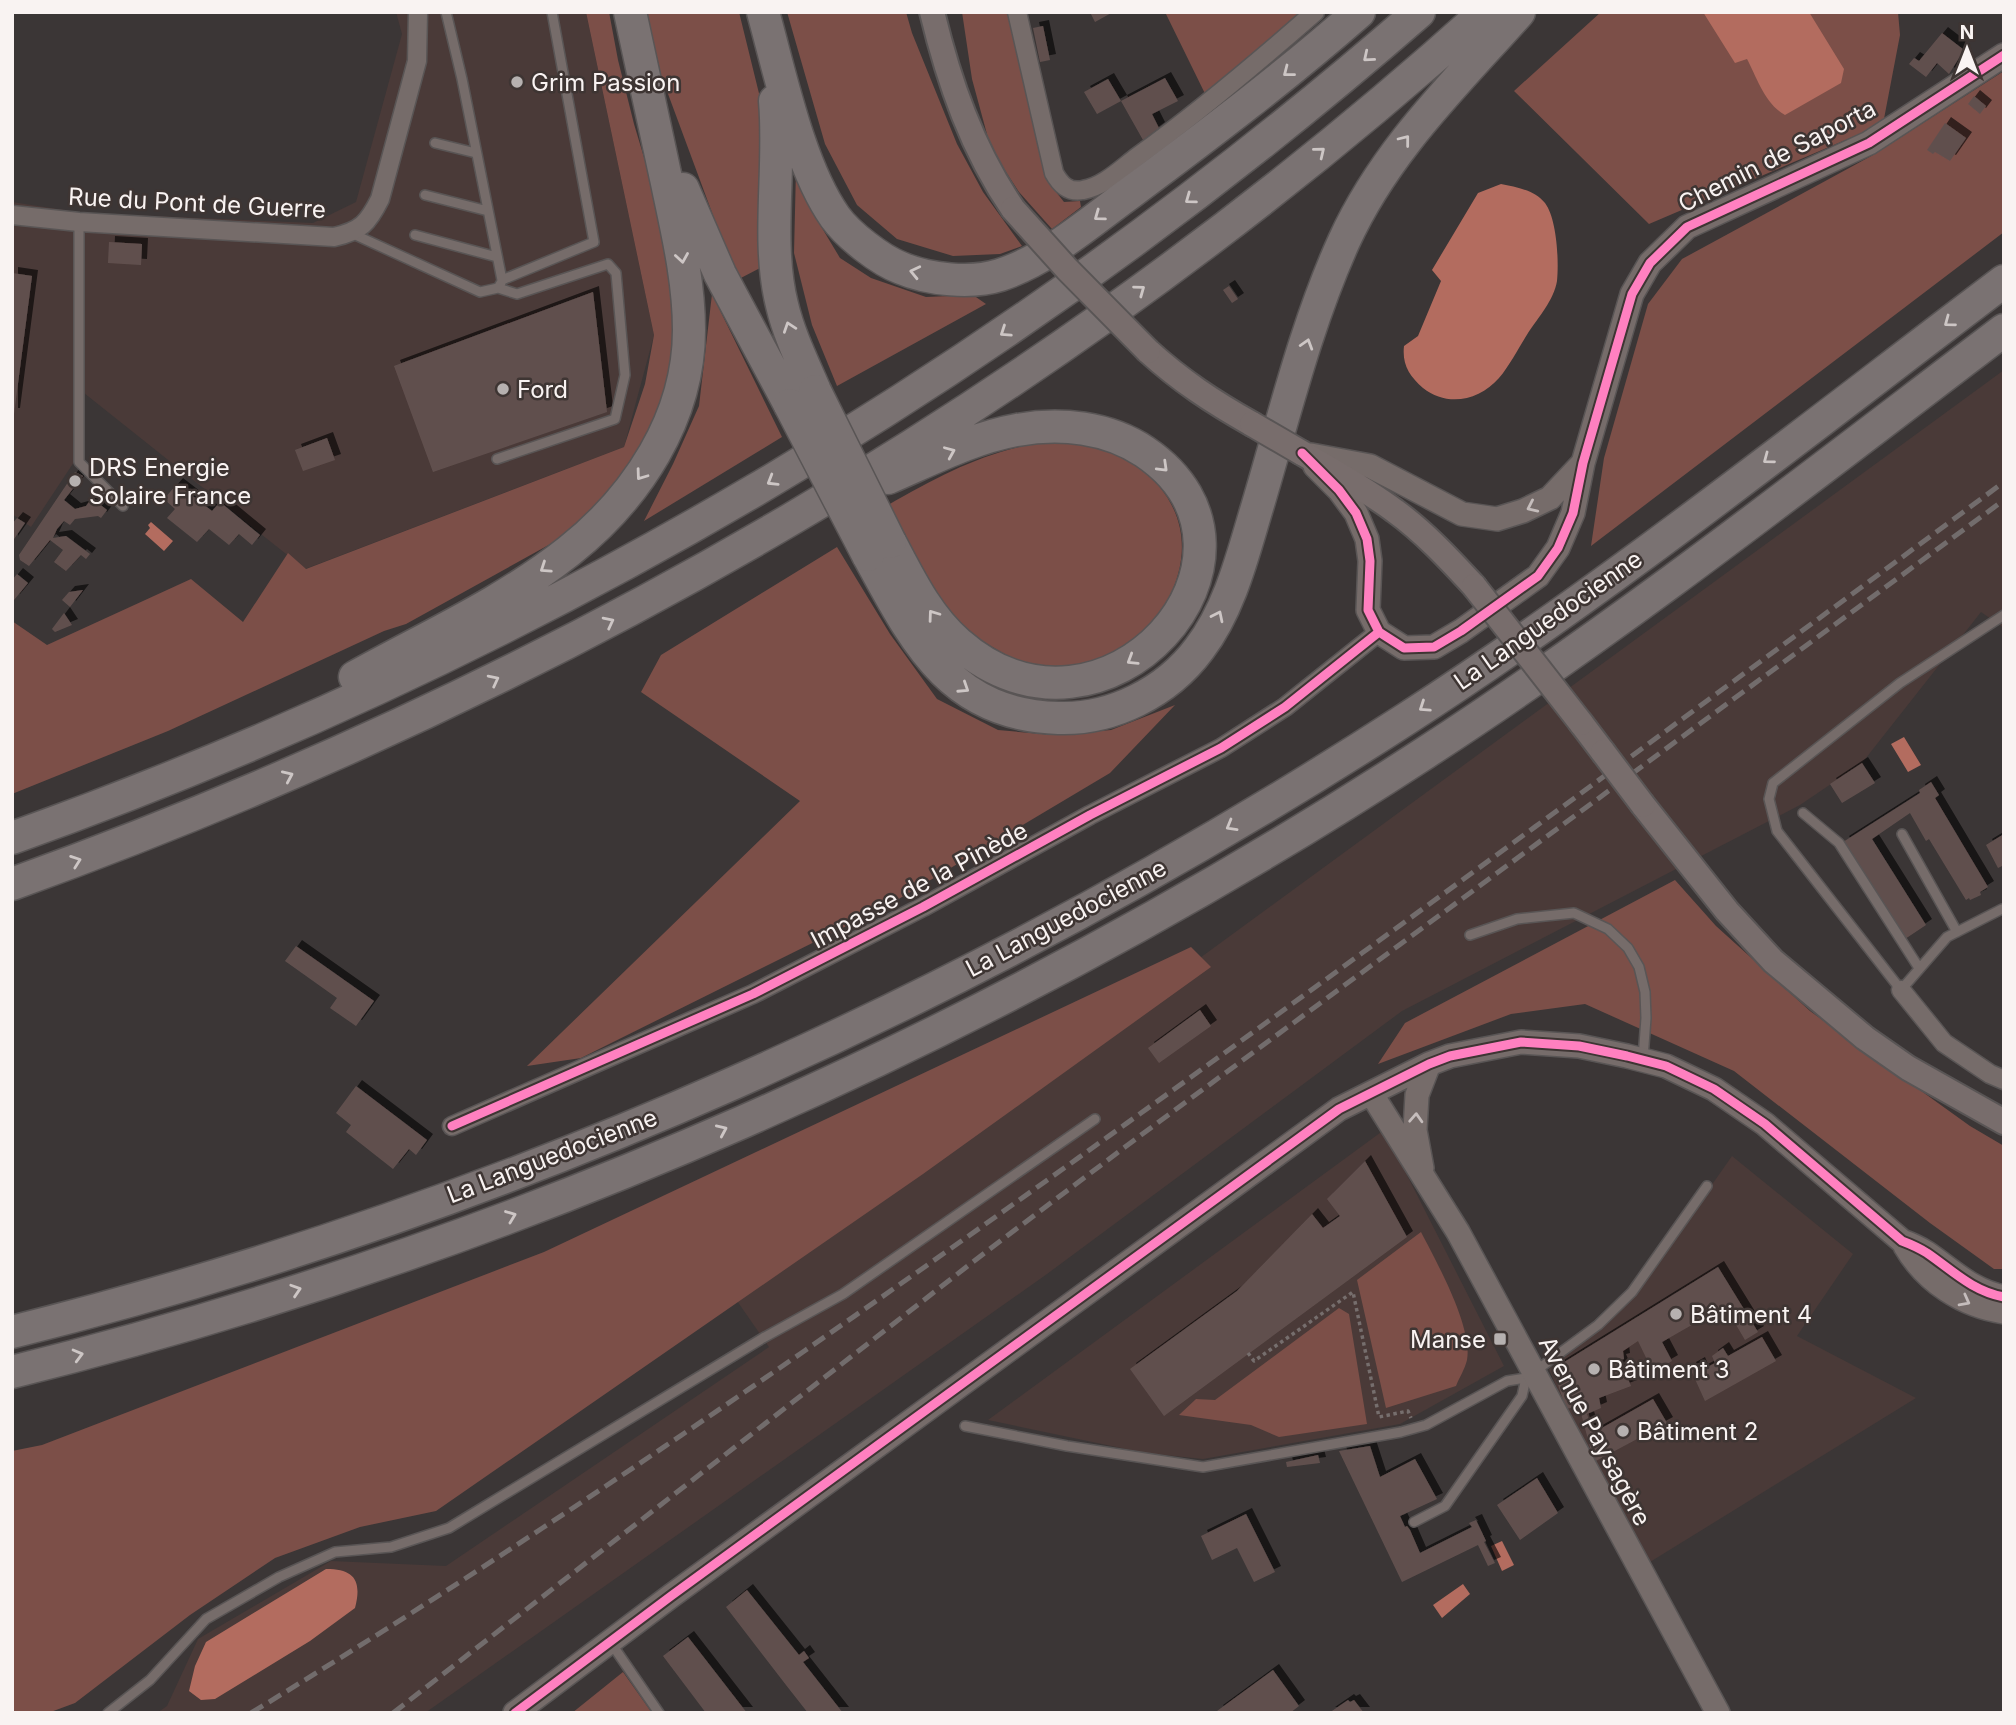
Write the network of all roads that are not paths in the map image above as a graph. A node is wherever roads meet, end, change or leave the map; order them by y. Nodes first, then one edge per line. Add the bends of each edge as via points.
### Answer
1 (418, 12) edge
2 (446, 12) edge
3 (552, 12) edge
4 (630, 12) edge
5 (932, 12) edge
6 (947, 12) edge
7 (1017, 12) edge
8 (1315, 12) edge
9 (1359, 12) edge
10 (1419, 12) edge
11 (1485, 12) edge
12 (1519, 12) edge
13 (766, 24) edge
14 (2004, 55) edge
15 (963, 112) junction
16 (653, 120) junction
17 (435, 144) dead end
18 (476, 153) junction
19 (425, 194) dead end
20 (488, 211) junction
21 (12, 215) edge
22 (79, 222) junction
23 (351, 233) junction
24 (415, 235) dead end
25 (497, 257) junction
26 (2004, 281) edge
27 (500, 284) junction
28 (2004, 330) edge
29 (803, 398) junction
30 (1302, 453) junction
31 (497, 460) dead end
32 (1583, 463) junction
33 (123, 506) dead end
34 (796, 516) junction
35 (879, 549) junction
36 (2004, 615) edge
37 (1379, 632) junction
38 (182, 772) junction
39 (1803, 813) dead end
40 (1902, 834) dead end
41 (12, 838) edge
42 (12, 884) edge
43 (2002, 909) dead end
44 (1956, 932) junction
45 (1470, 935) dead end
46 (1919, 968) junction
47 (1901, 990) junction
48 (1643, 1060) junction
49 (1429, 1064) junction
50 (2004, 1080) edge
51 (1371, 1093) junction
52 (1095, 1119) dead end
53 (2004, 1122) edge
54 (452, 1126) dead end
55 (1423, 1175) junction
56 (1707, 1186) dead end
57 (1902, 1241) junction
58 (2004, 1297) edge
59 (2004, 1312) edge
60 (12, 1332) edge
61 (12, 1372) edge
62 (1530, 1375) junction
63 (965, 1426) dead end
64 (1414, 1522) dead end
65 (610, 1642) junction
66 (108, 1713) edge
67 (515, 1713) edge
68 (659, 1713) edge
69 (1718, 1713) edge

1 - 23 street, Rue du Pont de Guerre via 417,61 380,198 372,215
2 - 18 lane
3 - 27 lane via 594,242
4 - 16 highway
5 - 15 main road
6 - 15 main road
7 - 8 street via 1054,173 1060,184 1080,191 1100,183 1167,135
9 -> 13 highway via 1305,60 1071,236 1001,274 952,280 901,268 867,248 835,218 793,121
10 -> 38 highway via 1272,136 1097,267 934,380 800,464 630,561 446,656
34 -> 11 highway via 988,396 1153,281 1328,146
35 -> 12 highway via 913,636 937,666 967,691 994,705 1040,717 1084,717 1128,704 1177,673 1207,638 1233,581 1315,319 1356,217 1416,125
29 -> 13 highway via 777,277 778,135
14 - 32 street, Chemin de Saporta via 1869,143 1687,227 1650,263 1632,294
15 - 30 main road, bridge via 978,151 1013,209 1148,351 1206,398
16 - 29 highway via 720,274
16 -> 38 highway via 684,270 688,349 668,428 648,466 584,539 532,577
17 - 18 lane
18 - 20 lane
19 - 20 lane
20 - 25 lane
21 - 22 street, Rue du Pont de Guerre
22 - 23 street, Rue du Pont de Guerre via 334,237
22 - 33 lane via 79,462
23 - 27 lane via 480,292
24 - 25 lane
25 - 27 lane
26 -> 60 highway, La Languedocienne via 1647,551 1473,674 1264,807 1017,946 722,1088 514,1172 253,1263
27 - 31 lane via 517,294 608,264 616,273 625,375 615,419
61 -> 28 highway, La Languedocienne via 254,1304 499,1220 773,1108 1016,991 1248,863 1424,754 1677,578
29 - 35 highway, bridge
32 -> 30 street via 1550,498 1497,519 1462,514 1370,466
30 - 37 street via 1356,513 1370,561 1368,610
30 - 53 main road, bridge via 1398,512 1445,554 1727,911 1773,961 1908,1068
32 - 37 street, Chemin de Saporta via 1573,513 1558,548 1538,576 1434,647 1404,648
34 -> 35 highway via 966,445 1017,430 1064,427 1114,436 1165,467 1188,500 1199,550 1184,607 1157,642 1105,675 1057,683 1012,676 963,648
42 -> 34 highway via 252,791 404,724 631,611
36 - 47 lane via 1900,683 1773,783 1769,799 1777,831
37 - 54 street, Impasse de la Pinède via 1285,707 1222,748 753,994
38 - 41 highway
39 - 46 lane via 1839,843
40 - 44 lane
43 - 44 lane
44 - 46 lane
45 - 48 lane via 1517,919 1574,913 1608,929 1639,967 1645,992
46 - 47 lane
47 - 50 street via 1944,1043
48 - 49 street via 1579,1046 1521,1042
48 - 57 street via 1714,1089 1765,1124
49 - 51 street
55 -> 49 street, Avenue Paysagère via 1415,1130 1417,1095
51 - 55 street, Avenue Paysagère
51 - 65 street via 1339,1110
52 - 66 lane via 843,1294 449,1528 391,1547 335,1552 279,1577 206,1619 150,1680
55 - 62 street, Avenue Paysagère via 1458,1232
56 - 62 lane via 1632,1292 1598,1325
57 - 58 street via 1975,1287
57 -> 59 street via 1915,1264 1951,1293 1979,1308
62 - 63 lane via 1507,1381 1415,1429 1203,1468
62 - 64 lane via 1522,1396 1445,1506
62 - 69 street, Avenue Paysagère
65 - 67 street
65 - 68 lane

